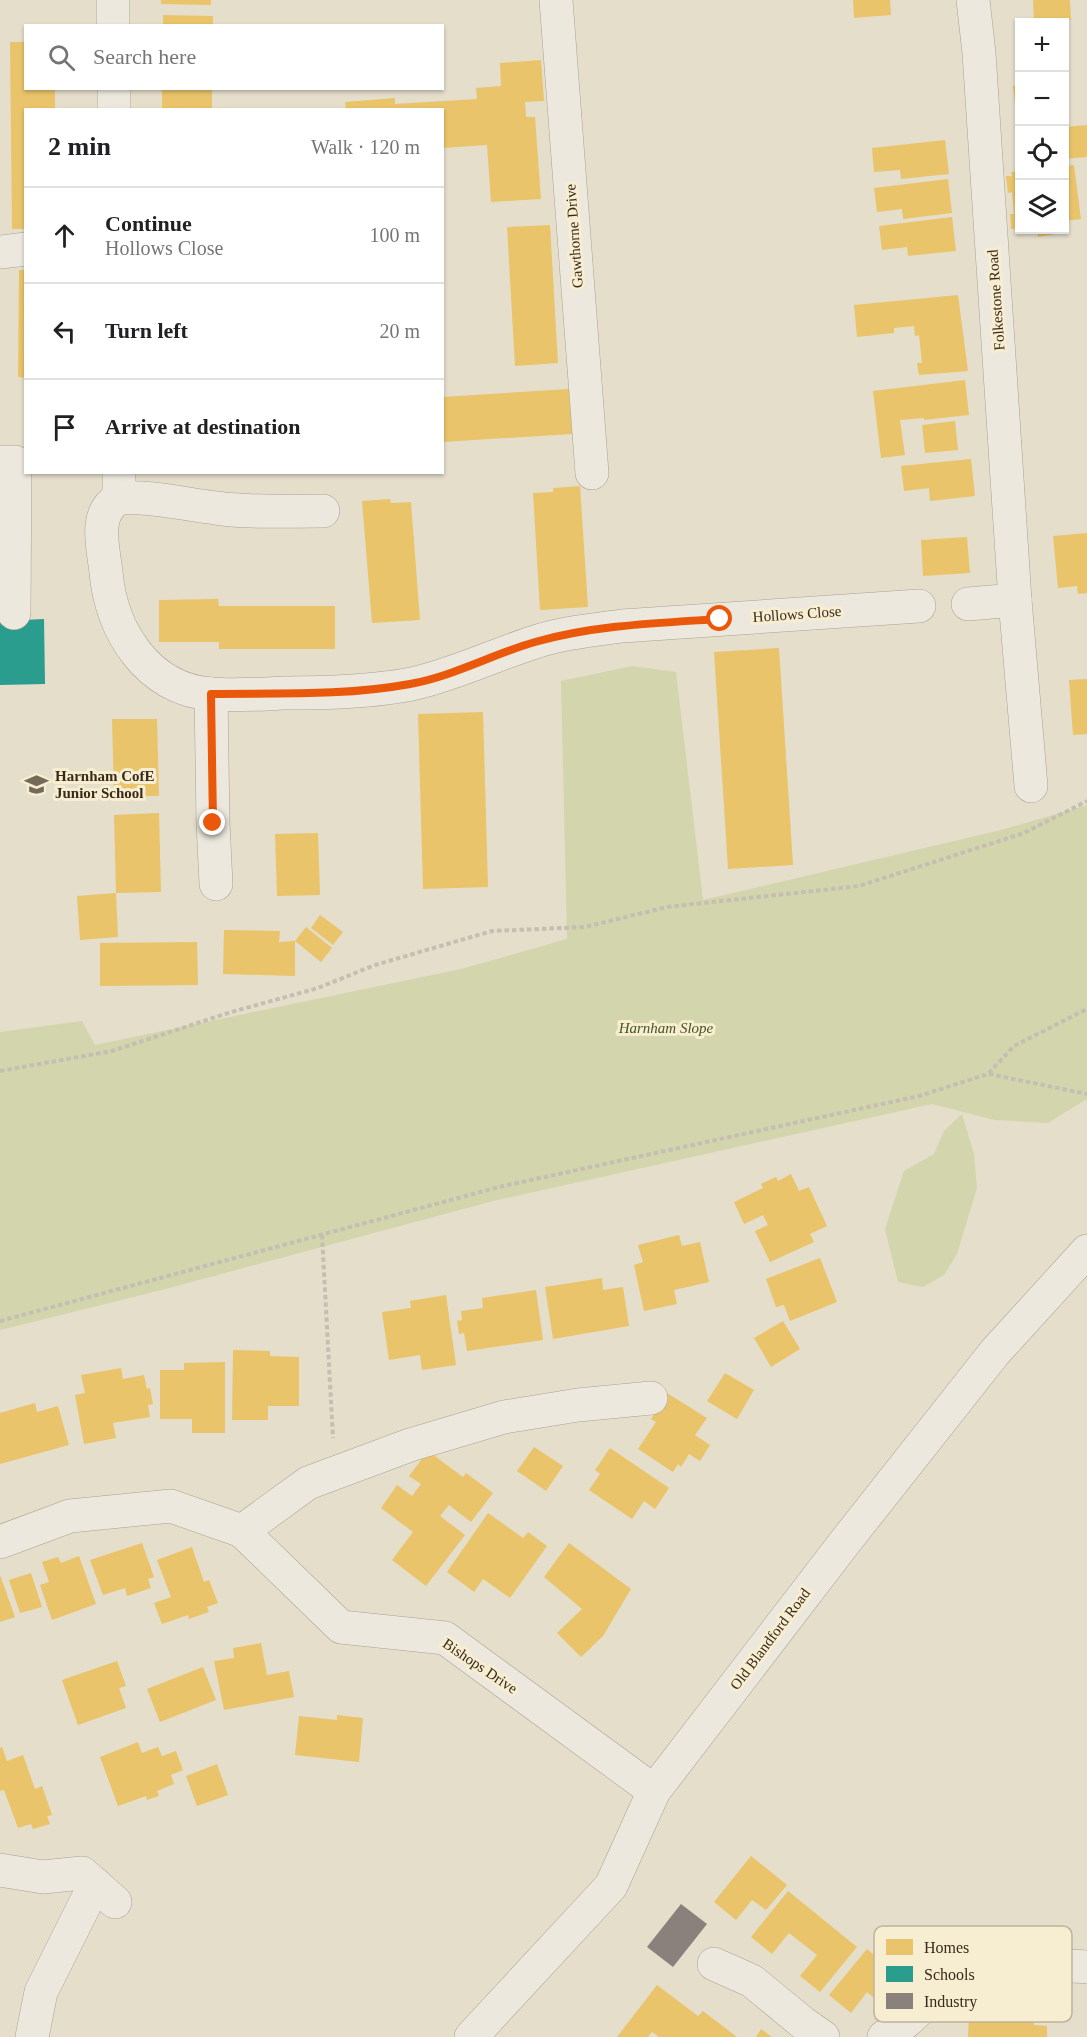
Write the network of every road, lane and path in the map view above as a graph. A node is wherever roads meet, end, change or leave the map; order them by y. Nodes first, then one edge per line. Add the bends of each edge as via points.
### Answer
1 (113, 0) edge
2 (556, 0) edge
3 (973, 0) edge
4 (113, 24) edge
5 (114, 90) edge
6 (114, 108) edge
7 (24, 249) edge
8 (0, 252) edge
9 (0, 462) edge
10 (592, 473) dead end
11 (119, 485) edge
12 (323, 511) dead end
13 (1015, 600) junction
14 (968, 604) dead end
15 (919, 606) dead end
16 (14, 613) dead end
17 (211, 694) junction
18 (1031, 786) dead end
19 (1087, 801) edge
20 (216, 884) dead end
21 (1087, 1009) edge
22 (0, 1071) edge
23 (988, 1074) junction
24 (1087, 1094) edge
25 (322, 1235) junction
26 (1087, 1251) edge
27 (0, 1321) edge
28 (651, 1398) dead end
29 (335, 1474) junction
30 (242, 1531) junction
31 (0, 1542) edge
32 (654, 1791) junction
33 (0, 1870) edge
34 (714, 1964) dead end
35 (1072, 1966) edge
36 (1087, 1967) edge
37 (905, 2022) edge
38 (32, 2037) edge
39 (471, 2037) edge
40 (823, 2037) edge
41 (884, 2037) edge

1 - 4 street
2 - 10 street, Gawthorne Drive
3 - 13 street, Folkestone Road
5 - 6 street
7 - 8 street
9 - 16 street via 15,462
11 - 12 street via 149,497 215,508
11 - 17 street, Hollows Close via 101,520 106,578 120,626 136,656 149,668 174,684
13 - 14 street
13 - 18 street, Folkestone Road
15 - 17 street, Hollows Close via 622,626 534,642 412,684 323,693
17 - 20 street
19 - 22 path via 1024,833 859,886 667,907 585,927 492,931 112,1051
21 - 23 path via 1014,1046
23 - 24 path
23 - 25 path via 919,1096 503,1186
25 - 27 path
25 - 29 path
26 - 32 street, Old Blandford Road via 995,1352
28 - 29 street via 504,1417 410,1444
29 - 30 street via 309,1484
30 - 31 street, Bishops Drive via 171,1506 70,1516
30 - 32 street, Bishops Drive via 341,1627 445,1638
32 - 39 street, Old Blandford Road via 611,1886
33 - 38 street via 43,1877 82,1873 105,1893 41,1992
34 - 40 street via 752,1982
35 - 36 street
37 - 41 street

